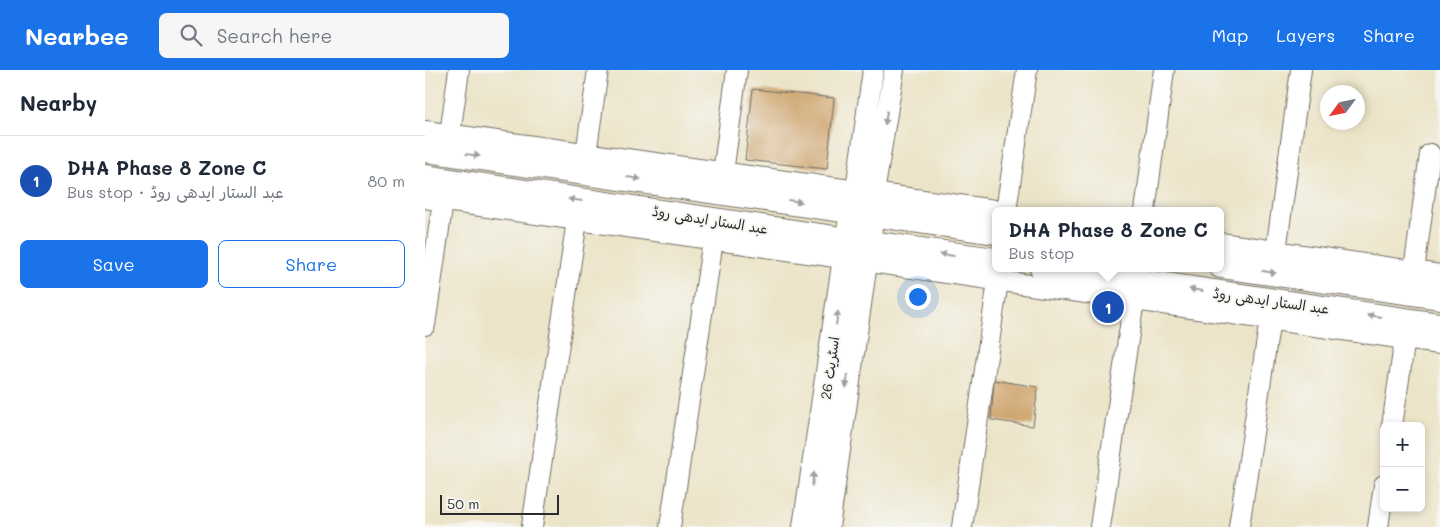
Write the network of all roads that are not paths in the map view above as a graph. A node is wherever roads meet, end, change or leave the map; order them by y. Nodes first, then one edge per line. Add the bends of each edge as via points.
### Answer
1 (459, 70) edge
2 (598, 70) edge
3 (737, 70) edge
4 (873, 70) edge
5 (894, 70) edge
6 (1027, 70) edge
7 (1164, 70) edge
8 (1301, 70) edge
9 (425, 131) edge
10 (450, 134) junction
11 (425, 148) edge
12 (586, 154) junction
13 (1430, 154) dead end
14 (723, 173) junction
15 (425, 178) edge
16 (434, 199) edge
17 (864, 201) junction
18 (1007, 207) edge
19 (1146, 207) edge
20 (992, 210) edge
21 (577, 220) junction
22 (992, 230) edge
23 (713, 240) junction
24 (1224, 243) edge
25 (856, 251) junction
26 (1276, 251) junction
27 (1224, 264) edge
28 (992, 270) edge
29 (997, 272) edge
30 (1002, 272) edge
31 (1066, 272) edge
32 (1414, 272) junction
33 (1440, 275) edge
34 (1440, 296) edge
35 (1134, 300) junction
36 (1269, 320) junction
37 (425, 325) edge
38 (1440, 326) edge
39 (1406, 330) junction
40 (1440, 344) edge
41 (1393, 422) edge
42 (1380, 512) edge
43 (532, 527) edge
44 (670, 527) edge
45 (806, 527) edge
46 (826, 527) edge
47 (962, 527) edge
48 (1100, 527) edge
49 (1239, 527) edge
50 (1378, 527) edge

1 - 10 street
2 - 12 street
3 - 14 street
4 - 17 street
5 -> 17 street
6 - 18 street
7 - 19 street
8 - 26 street
9 - 10 street
10 - 12 street
11 -> 17 main road
12 - 14 street
13 - 32 street
14 - 17 street
25 -> 15 main road, عبد الستار ایدھی روڈ
16 - 21 street
16 - 37 street
17 - 20 street
17 - 22 main road
17 - 25 main road, اسٹریٹ 26
21 - 23 street
21 - 43 street
23 - 25 street
23 - 44 street
24 - 26 street
25 - 28 main road, عبد الستار ایدھی روڈ
45 -> 25 main road, اسٹریٹ 26
25 -> 46 main road, اسٹریٹ 26
26 - 32 street
27 -> 34 main road, عبد الستار ایدھی روڈ
29 - 47 street
30 - 35 street
39 -> 31 main road, عبد الستار ایدھی روڈ
32 - 33 street
35 - 36 street
35 - 48 street
36 - 39 street
36 - 49 street
38 - 39 main road, عبد الستار ایدھی روڈ
39 - 40 street
39 - 41 street
42 - 50 street

